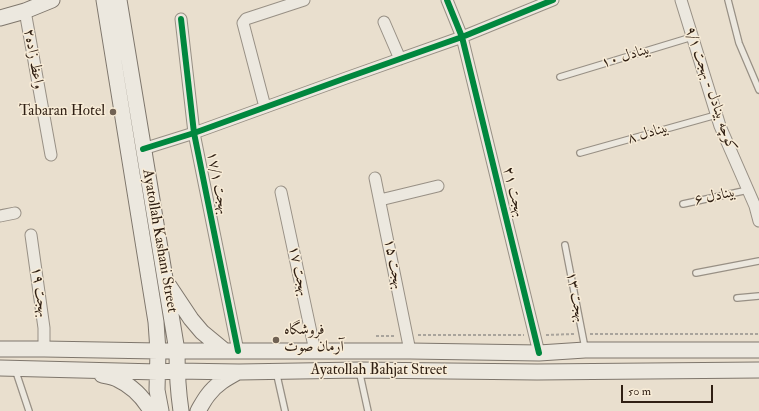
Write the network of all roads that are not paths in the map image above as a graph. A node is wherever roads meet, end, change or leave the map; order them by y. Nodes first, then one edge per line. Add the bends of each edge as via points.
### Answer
1 (52, 0) edge
2 (104, 0) edge
3 (119, 0) edge
4 (304, 0) edge
5 (447, 0) edge
6 (553, 0) edge
7 (681, 0) edge
8 (728, 0) edge
9 (25, 11) junction
10 (0, 18) edge
11 (181, 19) dead end
12 (384, 22) dead end
13 (462, 37) junction
14 (692, 37) junction
15 (400, 59) junction
16 (560, 77) dead end
17 (759, 90) edge
18 (265, 107) junction
19 (716, 115) junction
20 (194, 133) junction
21 (143, 149) junction
22 (580, 153) dead end
23 (51, 155) dead end
24 (375, 178) dead end
25 (438, 186) dead end
26 (748, 190) junction
27 (281, 192) dead end
28 (380, 200) junction
29 (683, 204) dead end
30 (757, 206) edge
31 (15, 213) dead end
32 (0, 216) edge
33 (759, 222) edge
34 (31, 235) dead end
35 (565, 244) dead end
36 (759, 261) edge
37 (696, 273) dead end
38 (166, 282) junction
39 (759, 296) edge
40 (737, 298) dead end
41 (44, 348) junction
42 (0, 349) edge
43 (585, 350) junction
44 (759, 350) edge
45 (158, 351) junction
46 (178, 351) junction
47 (231, 351) junction
48 (316, 351) junction
49 (410, 351) junction
50 (539, 353) junction
51 (7, 368) edge
52 (78, 370) junction
53 (359, 370) junction
54 (759, 370) edge
55 (177, 371) junction
56 (276, 371) junction
57 (158, 372) junction
58 (239, 372) junction
59 (29, 411) edge
60 (151, 411) edge
61 (161, 411) edge
62 (181, 411) edge
63 (198, 411) edge
64 (285, 411) edge
65 (368, 411) edge

1 - 9 main road
2 - 45 main road, Ayatollah Kashani Street via 156,322
3 - 21 main road, Ayatollah Kashani Street
4 - 18 street via 246,19 243,23
5 - 13 street, بهجت ۲۱
6 - 13 street
7 - 14 street, کوچه بینادل - بهجت ۹/۱
8 - 17 lane via 739,43
9 - 10 main road
9 - 23 street, واعظ زاده۲
11 - 20 street, بهجت ۱۷/۱
12 - 15 street
13 - 15 street
13 - 50 street, بهجت ۲۱
14 - 16 lane, بینادل ۱۰
14 - 19 street, کوچه بینادل - بهجت ۹/۱
15 - 18 street
18 - 20 street
19 - 22 lane, بینادل ۸
19 - 26 street, کوچه بینادل - بهجت ۹/۱
20 - 21 street
20 - 47 street, بهجت ۱۷/۱
21 - 38 main road, Ayatollah Kashani Street
24 - 28 street, بهجت ۱۵
25 - 28 street
26 - 29 lane, بینادل ۶
26 - 30 street, کوچه بینادل - بهجت ۹/۱
27 - 48 street, بهجت ۱۷
28 - 49 street, بهجت ۱۵
30 - 33 street, کوچه بینادل - بهجت ۹/۱
31 - 32 street
34 - 41 street, بهجت ۱۹ via 44,328
35 - 43 lane, بهجت ۱۳
36 - 37 lane
38 - 46 main road, Ayatollah Kashani Street
38 - 47 main road via 202,332
39 - 40 lane
41 - 42 main road, Ayatollah Bahjat Street
41 - 45 main road, Ayatollah Bahjat Street
43 - 44 main road, Ayatollah Bahjat Street
43 - 50 main road, Ayatollah Bahjat Street
45 - 46 main road, Ayatollah Bahjat Street
45 - 57 main road, Ayatollah Kashani Street
46 - 47 main road, Ayatollah Bahjat Street
46 - 55 main road, Ayatollah Kashani Street
47 - 48 main road, Ayatollah Bahjat Street
48 - 49 main road, Ayatollah Bahjat Street
49 - 50 main road, Ayatollah Bahjat Street
51 - 52 main road, Ayatollah Bahjat Street
51 - 59 lane
52 - 57 main road, Ayatollah Bahjat Street
52 - 60 main road via 117,379 133,388
53 - 54 main road, Ayatollah Bahjat Street
53 - 56 main road, Ayatollah Bahjat Street
53 - 65 lane
55 - 57 main road, Ayatollah Bahjat Street
55 - 58 main road, Ayatollah Bahjat Street
55 - 62 main road, Ayatollah Kashani Street
56 - 58 main road, Ayatollah Bahjat Street
56 - 64 lane
57 - 61 main road, Ayatollah Kashani Street via 157,390
58 - 63 main road via 216,386

